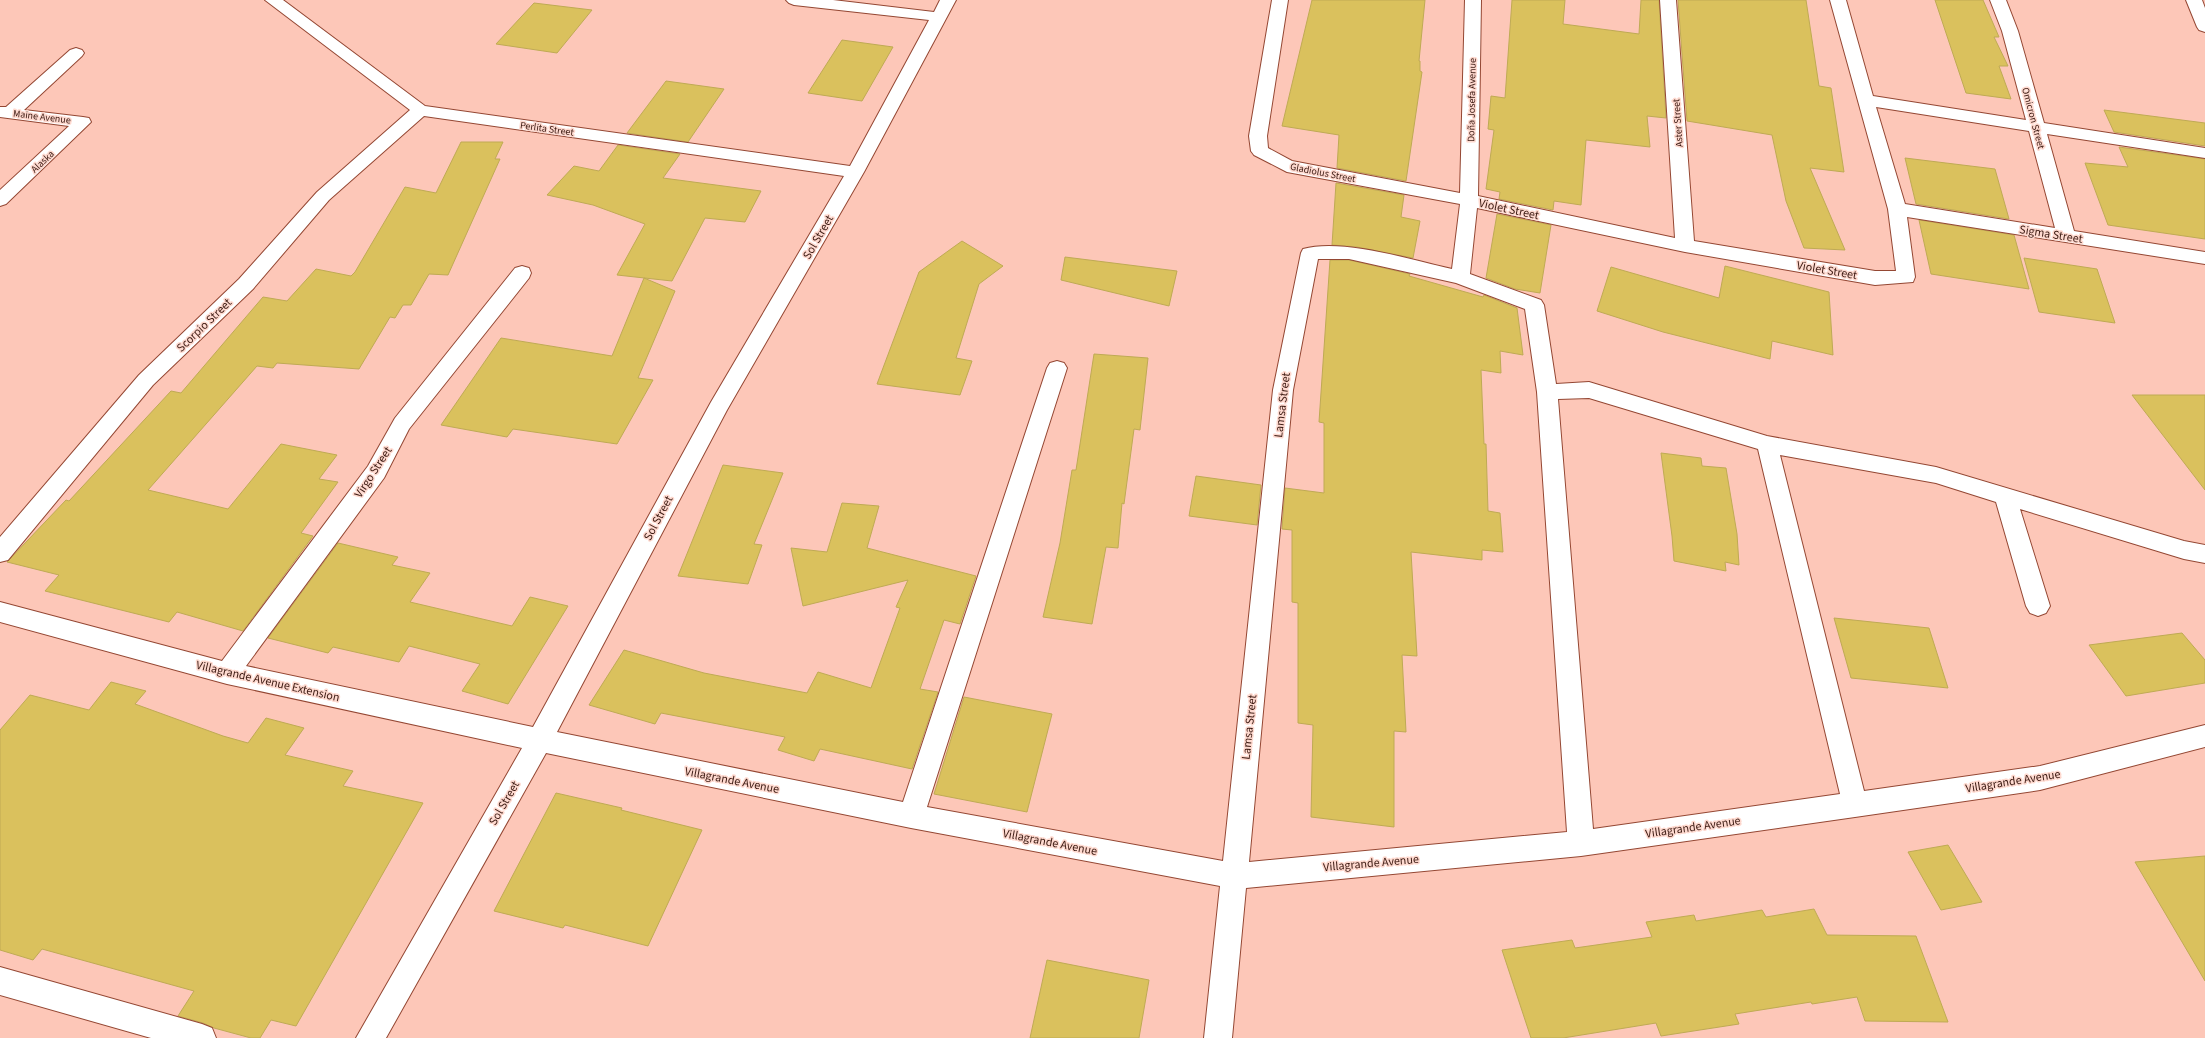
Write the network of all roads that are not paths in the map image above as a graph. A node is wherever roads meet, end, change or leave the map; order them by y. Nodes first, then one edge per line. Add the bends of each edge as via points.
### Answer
1 (273, 0) edge
2 (794, 0) edge
3 (1280, 0) edge
4 (1473, 0) edge
5 (1668, 0) edge
6 (1838, 0) edge
7 (1998, 0) edge
8 (2194, 0) edge
9 (943, 8) edge
10 (2205, 27) edge
11 (76, 53) dead end
12 (1866, 100) junction
13 (420, 110) junction
14 (5, 112) edge
15 (83, 122) joint
16 (2036, 126) junction
17 (2205, 153) edge
18 (855, 172) junction
19 (0, 200) edge
20 (1469, 200) junction
21 (1897, 209) junction
22 (2067, 237) junction
23 (1685, 246) junction
24 (2205, 258) edge
25 (522, 273) dead end
26 (1460, 277) junction
27 (1057, 368) dead end
28 (1547, 392) junction
29 (1767, 444) junction
30 (2006, 496) junction
31 (0, 552) edge
32 (2205, 554) edge
33 (2038, 606) dead end
34 (0, 612) edge
35 (227, 674) junction
36 (2205, 736) edge
37 (539, 741) junction
38 (1855, 804) junction
39 (911, 816) junction
40 (1581, 843) junction
41 (1234, 876) junction
42 (0, 981) edge
43 (202, 1038) edge
44 (370, 1038) edge
45 (1218, 1038) edge

1 - 13 street, Perlita Street
2 - 9 street
3 - 20 street, Gladiolus Street via 1258,136 1260,151 1287,166
4 - 20 street, Doña Josefa Avenue
5 - 23 street, Aster Street
6 - 12 street, Violet Street
7 - 16 street, Omicron Street via 2010,31
8 - 10 street
9 - 18 street, Sol Street
11 - 14 street
12 - 16 street
12 - 21 street, Violet Street
13 - 18 street, Perlita Street
13 - 31 street, Scorpio Street via 323,196 246,284 146,380
14 - 15 street, Maine Avenue
15 - 19 street, Alaska
16 - 17 street
16 - 22 street, Omicron Street
18 - 37 street, Sol Street via 718,407
20 - 23 street, Violet Street
20 - 26 street, Doña Josefa Avenue
21 - 22 street, Sigma Street
21 - 23 street, Violet Street via 1906,276 1875,278
22 - 24 street, Sigma Street
25 - 35 street, Virgo Street via 402,424 376,472
26 - 28 street, Lamsa Street via 1534,305
26 - 41 street, Lamsa Street via 1349,253 1310,253 1283,390
27 - 39 street
28 - 29 street via 1589,390
28 - 40 street
29 - 30 street via 1936,475
29 - 38 street
30 - 32 street via 2184,550
30 - 33 street
34 - 35 street, Villagrande Avenue Extension
35 - 37 street, Villagrande Avenue Extension
36 - 38 street, Villagrande Avenue via 2040,778
37 - 39 street, Villagrande Avenue
37 - 44 street, Sol Street
38 - 40 street, Villagrande Avenue
39 - 41 street, Villagrande Avenue
40 - 41 street, Villagrande Avenue
41 - 45 street
42 - 43 street

